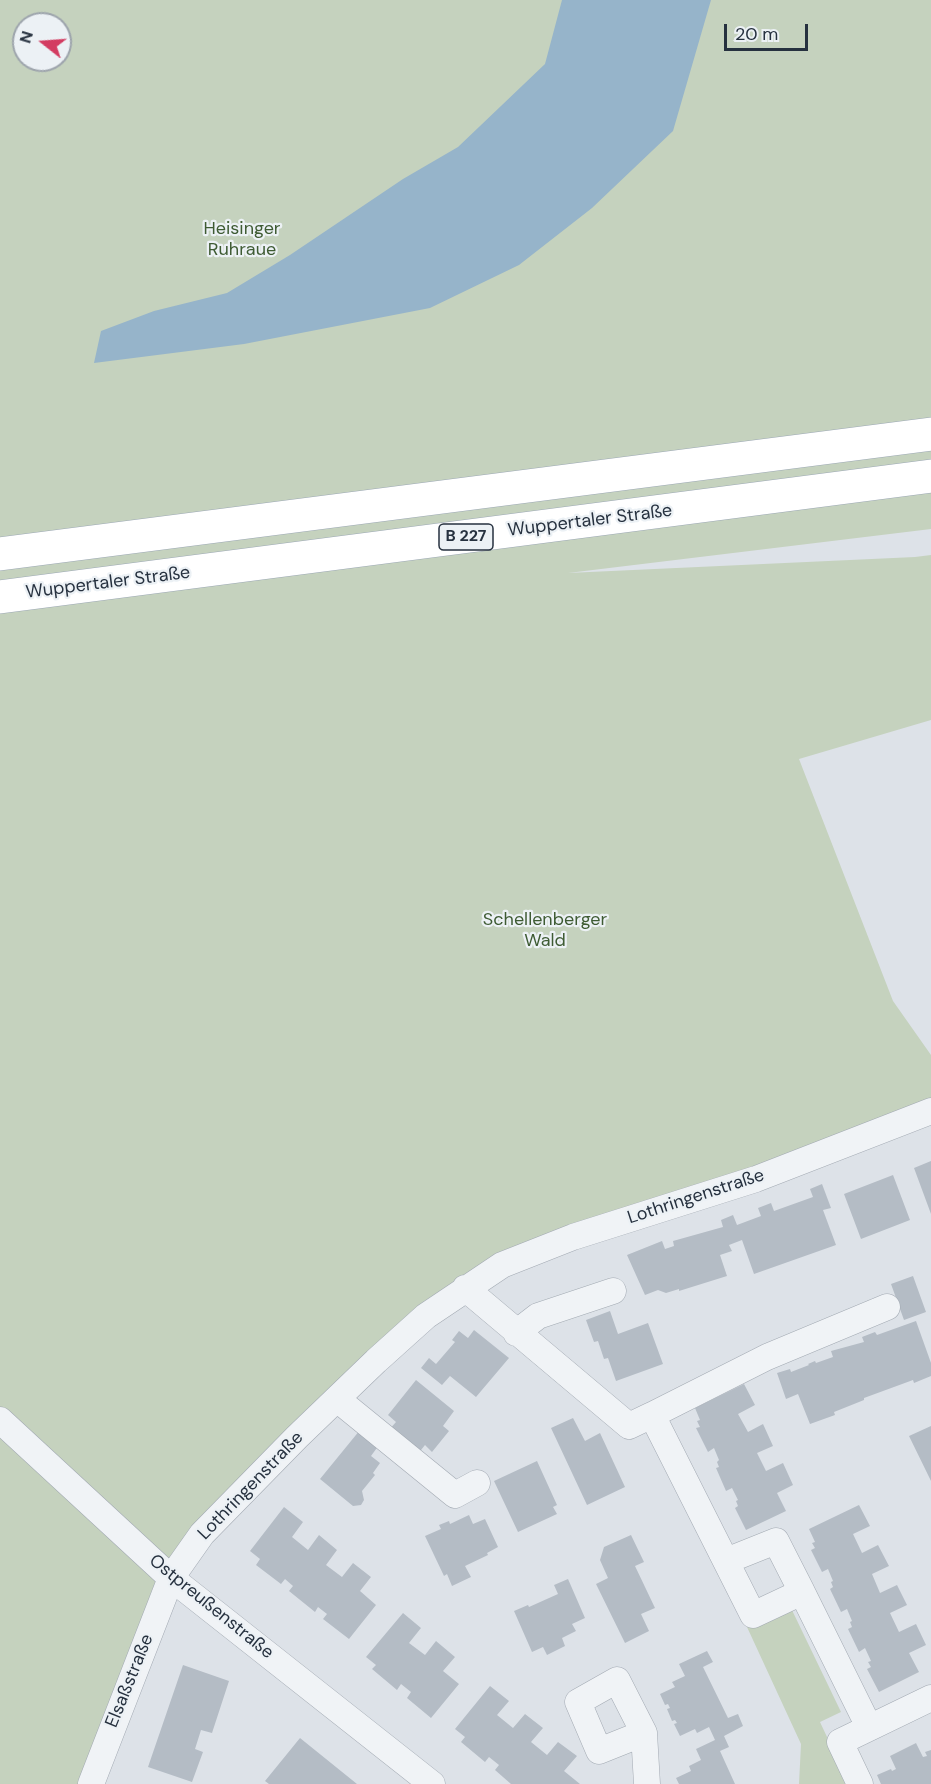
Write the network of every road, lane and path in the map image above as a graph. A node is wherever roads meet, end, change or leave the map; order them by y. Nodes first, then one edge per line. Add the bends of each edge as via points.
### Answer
1 (931, 434) edge
2 (931, 476) edge
3 (0, 554) edge
4 (0, 597) edge
5 (931, 1111) edge
6 (465, 1288) junction
7 (613, 1291) dead end
8 (887, 1307) dead end
9 (516, 1333) junction
10 (337, 1399) junction
11 (652, 1415) junction
12 (0, 1420) edge
13 (477, 1484) dead end
14 (726, 1561) junction
15 (171, 1578) junction
16 (802, 1592) junction
17 (931, 1698) edge
18 (869, 1727) junction
19 (644, 1733) dead end
20 (91, 1784) edge
21 (432, 1784) edge
22 (647, 1784) edge
23 (860, 1784) edge

1 - 3 main road, B 227
2 - 4 main road, Wuppertaler Straße / B 227
5 - 6 street, Lothringenstraße via 756,1179 573,1237 502,1265
6 - 9 street
6 - 10 street, Lothringenstraße via 426,1316
7 - 9 street via 537,1316
8 - 11 street via 767,1357
9 - 11 street via 629,1426
10 - 13 street via 455,1495
10 - 15 street, Lothringenstraße via 202,1534
11 - 14 street
12 - 15 street, Ostpreußenstraße
14 - 16 street via 776,1541
14 - 16 street via 753,1615
15 - 20 street, Elsaßstraße
15 - 21 street, Ostpreußenstraße
16 - 18 street
17 - 18 street
18 - 23 street via 840,1742
19 - 22 street

